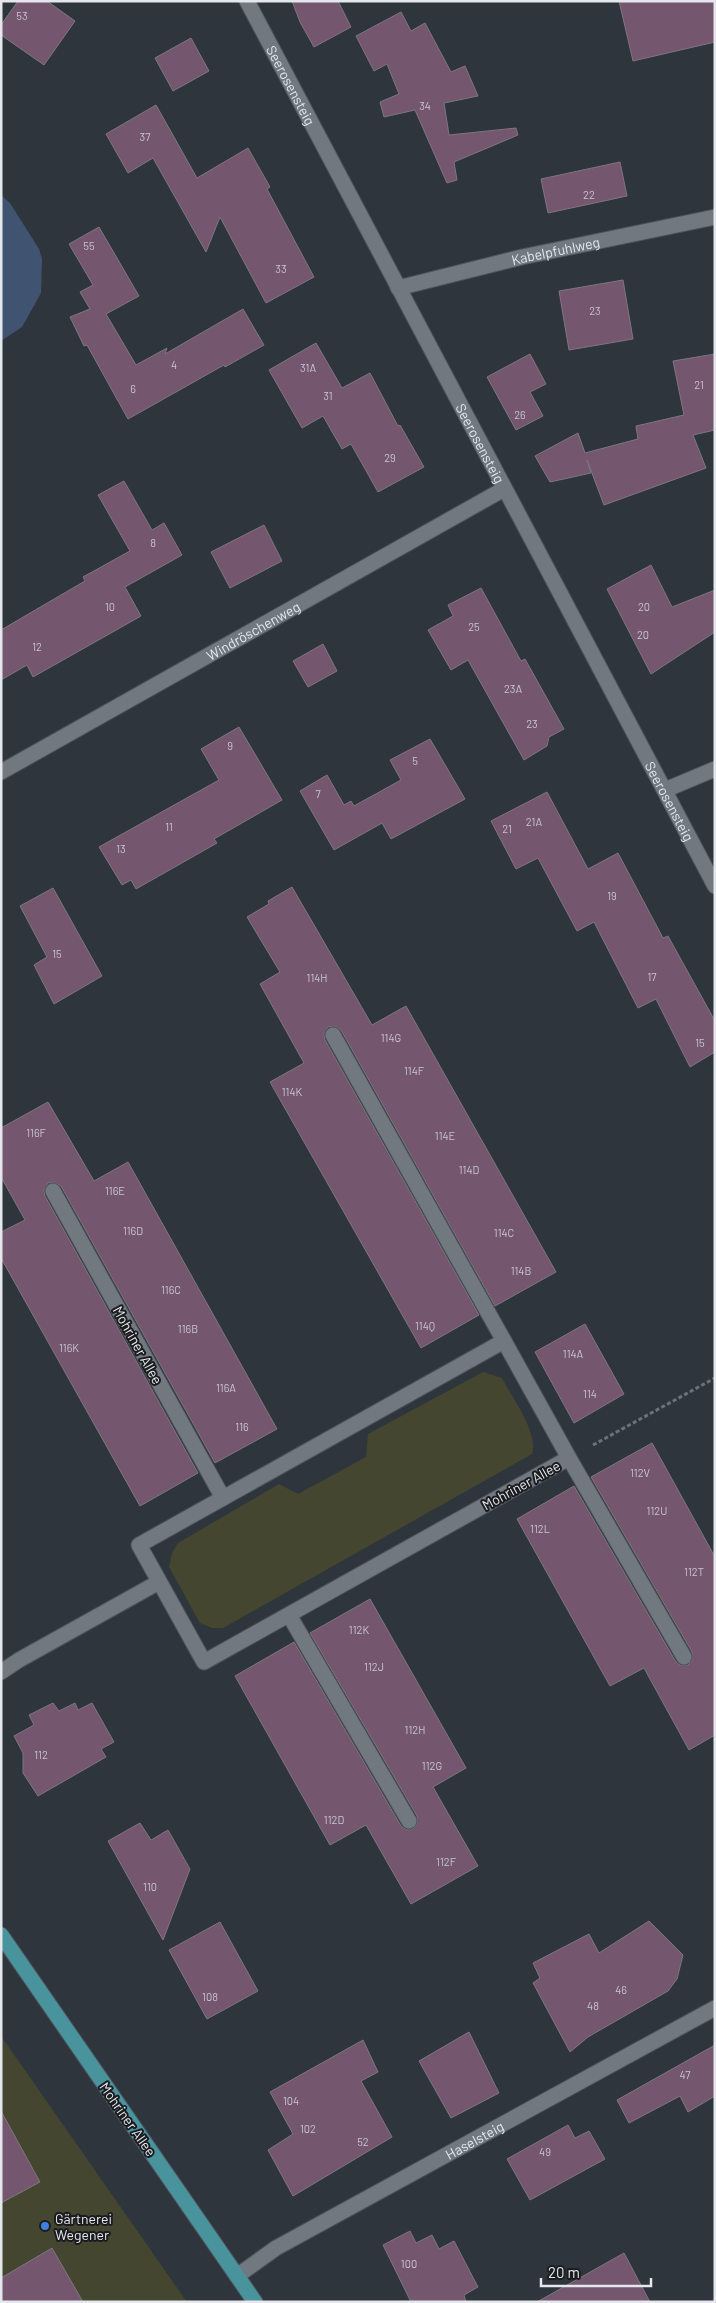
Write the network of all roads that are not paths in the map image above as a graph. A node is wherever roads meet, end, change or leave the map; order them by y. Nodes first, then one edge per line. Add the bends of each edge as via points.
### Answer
1 (247, 1) edge
2 (715, 217) edge
3 (398, 288) junction
4 (504, 489) junction
5 (715, 769) edge
6 (1, 772) edge
7 (665, 790) junction
8 (715, 886) edge
9 (333, 1034) dead end
10 (53, 1191) dead end
11 (504, 1341) junction
12 (569, 1458) junction
13 (223, 1498) junction
14 (159, 1582) junction
15 (289, 1615) junction
16 (684, 1657) dead end
17 (1, 1672) edge
18 (408, 1821) dead end
19 (1, 1935) edge
20 (715, 2008) edge
21 (237, 2276) junction
22 (255, 2302) edge

1 - 3 street, Seerosensteig
2 - 3 street, Kabelpfuhlweg via 522,256
3 - 4 street, Seerosensteig
4 - 6 street, Windröschenweg
4 - 7 street, Seerosensteig
5 - 7 street
7 - 8 street, Seerosensteig
9 - 11 street, Mohriner Allee
10 - 13 street, Mohriner Allee
11 - 12 street, Mohriner Allee
11 - 13 street, Mohriner Allee
12 - 15 street, Mohriner Allee
12 - 16 street, Mohriner Allee
13 - 14 street, Mohriner Allee via 139,1545
14 - 15 street, Mohriner Allee via 204,1662
14 - 17 street
15 - 18 street
19 - 21 main road, Mohriner Allee
20 - 21 street, Haselsteig via 276,2248
21 - 22 main road, Mohriner Allee

